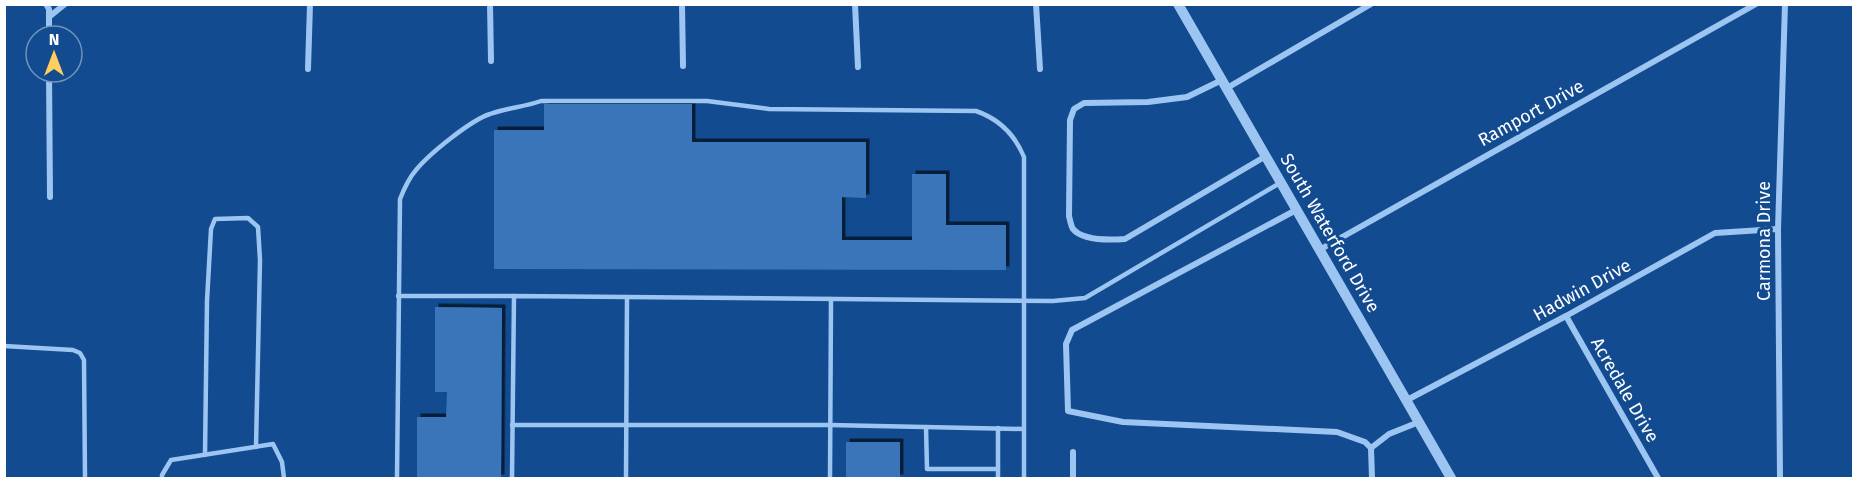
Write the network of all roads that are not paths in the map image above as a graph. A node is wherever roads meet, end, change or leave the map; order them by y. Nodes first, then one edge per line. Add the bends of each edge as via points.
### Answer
1 (46, 4) edge
2 (66, 4) edge
3 (310, 4) edge
4 (490, 4) edge
5 (682, 4) edge
6 (855, 4) edge
7 (1036, 4) edge
8 (1178, 4) edge
9 (1371, 4) edge
10 (1755, 4) edge
11 (1785, 4) edge
12 (49, 17) junction
13 (49, 24) edge
14 (490, 61) dead end
15 (683, 66) dead end
16 (858, 67) dead end
17 (308, 69) dead end
18 (1040, 69) dead end
19 (49, 84) edge
20 (1224, 84) junction
21 (1267, 155) junction
22 (1282, 182) junction
23 (50, 197) dead end
24 (1298, 209) junction
25 (1778, 229) junction
26 (1321, 249) junction
27 (514, 296) junction
28 (398, 297) junction
29 (627, 297) junction
30 (831, 299) junction
31 (1025, 301) junction
32 (1566, 316) junction
33 (4, 346) edge
34 (1407, 400) junction
35 (1419, 422) junction
36 (512, 425) junction
37 (627, 425) junction
38 (830, 425) junction
39 (926, 427) junction
40 (998, 428) junction
41 (1023, 429) junction
42 (256, 447) junction
43 (1371, 448) junction
44 (1073, 452) dead end
45 (205, 455) junction
46 (998, 469) junction
47 (85, 478) edge
48 (162, 478) edge
49 (284, 478) edge
50 (397, 478) edge
51 (512, 478) edge
52 (626, 478) edge
53 (830, 478) edge
54 (998, 478) edge
55 (1024, 478) edge
56 (1073, 478) edge
57 (1372, 478) edge
58 (1451, 478) edge
59 (1658, 478) edge
60 (1780, 478) edge

1 - 12 street
2 - 12 street
3 - 17 street
4 - 14 street
5 - 15 street
6 - 16 street
7 - 18 street
8 - 20 street, South Waterford Drive
9 - 20 street
10 - 26 street, Ramport Drive
11 - 25 street, Carmona Drive
12 - 13 street
19 - 23 street
20 - 21 street, South Waterford Drive
20 - 21 street via 1187,97 1084,103 1074,109 1070,120 1072,228 1079,234 1107,241 1125,239
21 - 22 street, South Waterford Drive
22 - 24 street, South Waterford Drive
22 - 31 lane via 1085,298
24 - 26 street, South Waterford Drive
24 - 43 street via 1072,330 1066,344 1068,411 1123,422 1337,432
25 - 32 street, Hadwin Drive via 1715,233
25 - 60 street, Carmona Drive
26 - 34 street, South Waterford Drive
27 - 28 lane
27 - 29 lane
27 - 36 lane
28 - 31 lane via 400,199 405,186 417,169 470,123 541,101 707,101 769,109 976,111 995,120 1019,144 1024,157
28 - 50 lane
29 - 30 lane
29 - 37 lane
30 - 31 lane
30 - 38 lane
31 - 41 lane
32 - 34 street, Hadwin Drive
32 - 59 street, Acredale Drive
33 - 47 lane via 80,353 84,360
34 - 35 street, South Waterford Drive
35 - 43 street via 1389,434
35 - 58 street, South Waterford Drive
36 - 37 lane
36 - 51 lane
37 - 38 lane
37 - 52 lane
38 - 39 lane
38 - 53 lane
39 - 40 lane
39 - 46 lane via 927,469
40 - 41 lane
40 - 46 lane
41 - 55 lane
42 - 45 lane
42 - 45 lane via 258,227 248,218 215,219 211,229 207,302
42 - 49 lane via 273,444 282,462
43 - 57 street
44 - 56 street
45 - 48 lane via 171,460
46 - 54 lane

